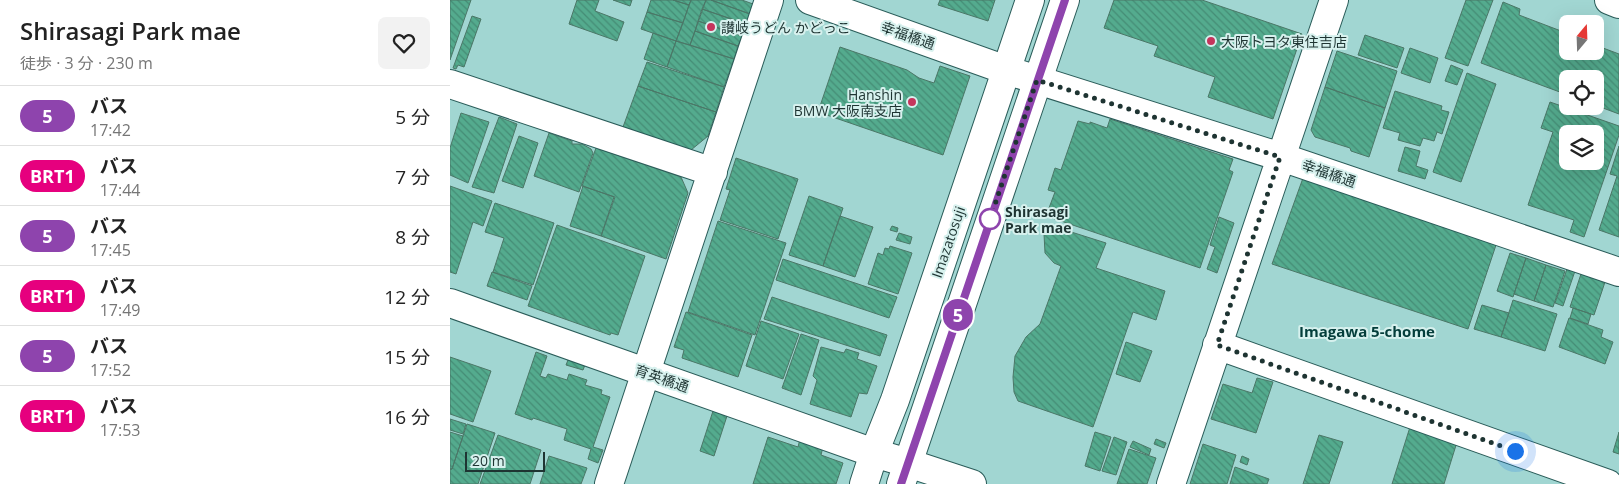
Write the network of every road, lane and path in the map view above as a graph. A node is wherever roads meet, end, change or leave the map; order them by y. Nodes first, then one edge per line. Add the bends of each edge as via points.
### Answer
1 (769, 0) edge
2 (810, 0) edge
3 (1030, 0) edge
4 (1065, 0) edge
5 (1334, 0) edge
6 (1609, 0) edge
7 (1619, 4) edge
8 (1006, 70) junction
9 (1037, 80) junction
10 (450, 84) edge
11 (1280, 157) junction
12 (713, 172) junction
13 (1619, 272) edge
14 (450, 303) edge
15 (1217, 345) junction
16 (645, 372) junction
17 (874, 453) junction
18 (905, 473) edge
19 (609, 484) edge
20 (864, 484) edge
21 (972, 484) edge
22 (1171, 484) edge
23 (1608, 484) edge

1 - 12 street
2 - 8 street, 幸福橋通
3 - 8 street, Imazatosuji
4 - 9 street
5 - 11 street
6 - 7 street
8 - 9 street, 幸福橋通
8 - 17 street, Imazatosuji via 895,400
9 - 11 street, 幸福橋通
9 - 18 street
10 - 12 street
11 - 13 street, 幸福橋通
11 - 15 street
12 - 16 street
14 - 16 street, 育英橋通
15 - 22 street
15 - 23 street
16 - 17 street, 育英橋通
16 - 19 street
17 - 18 street, 育英橋通
17 - 20 street, Imazatosuji
18 - 21 street

